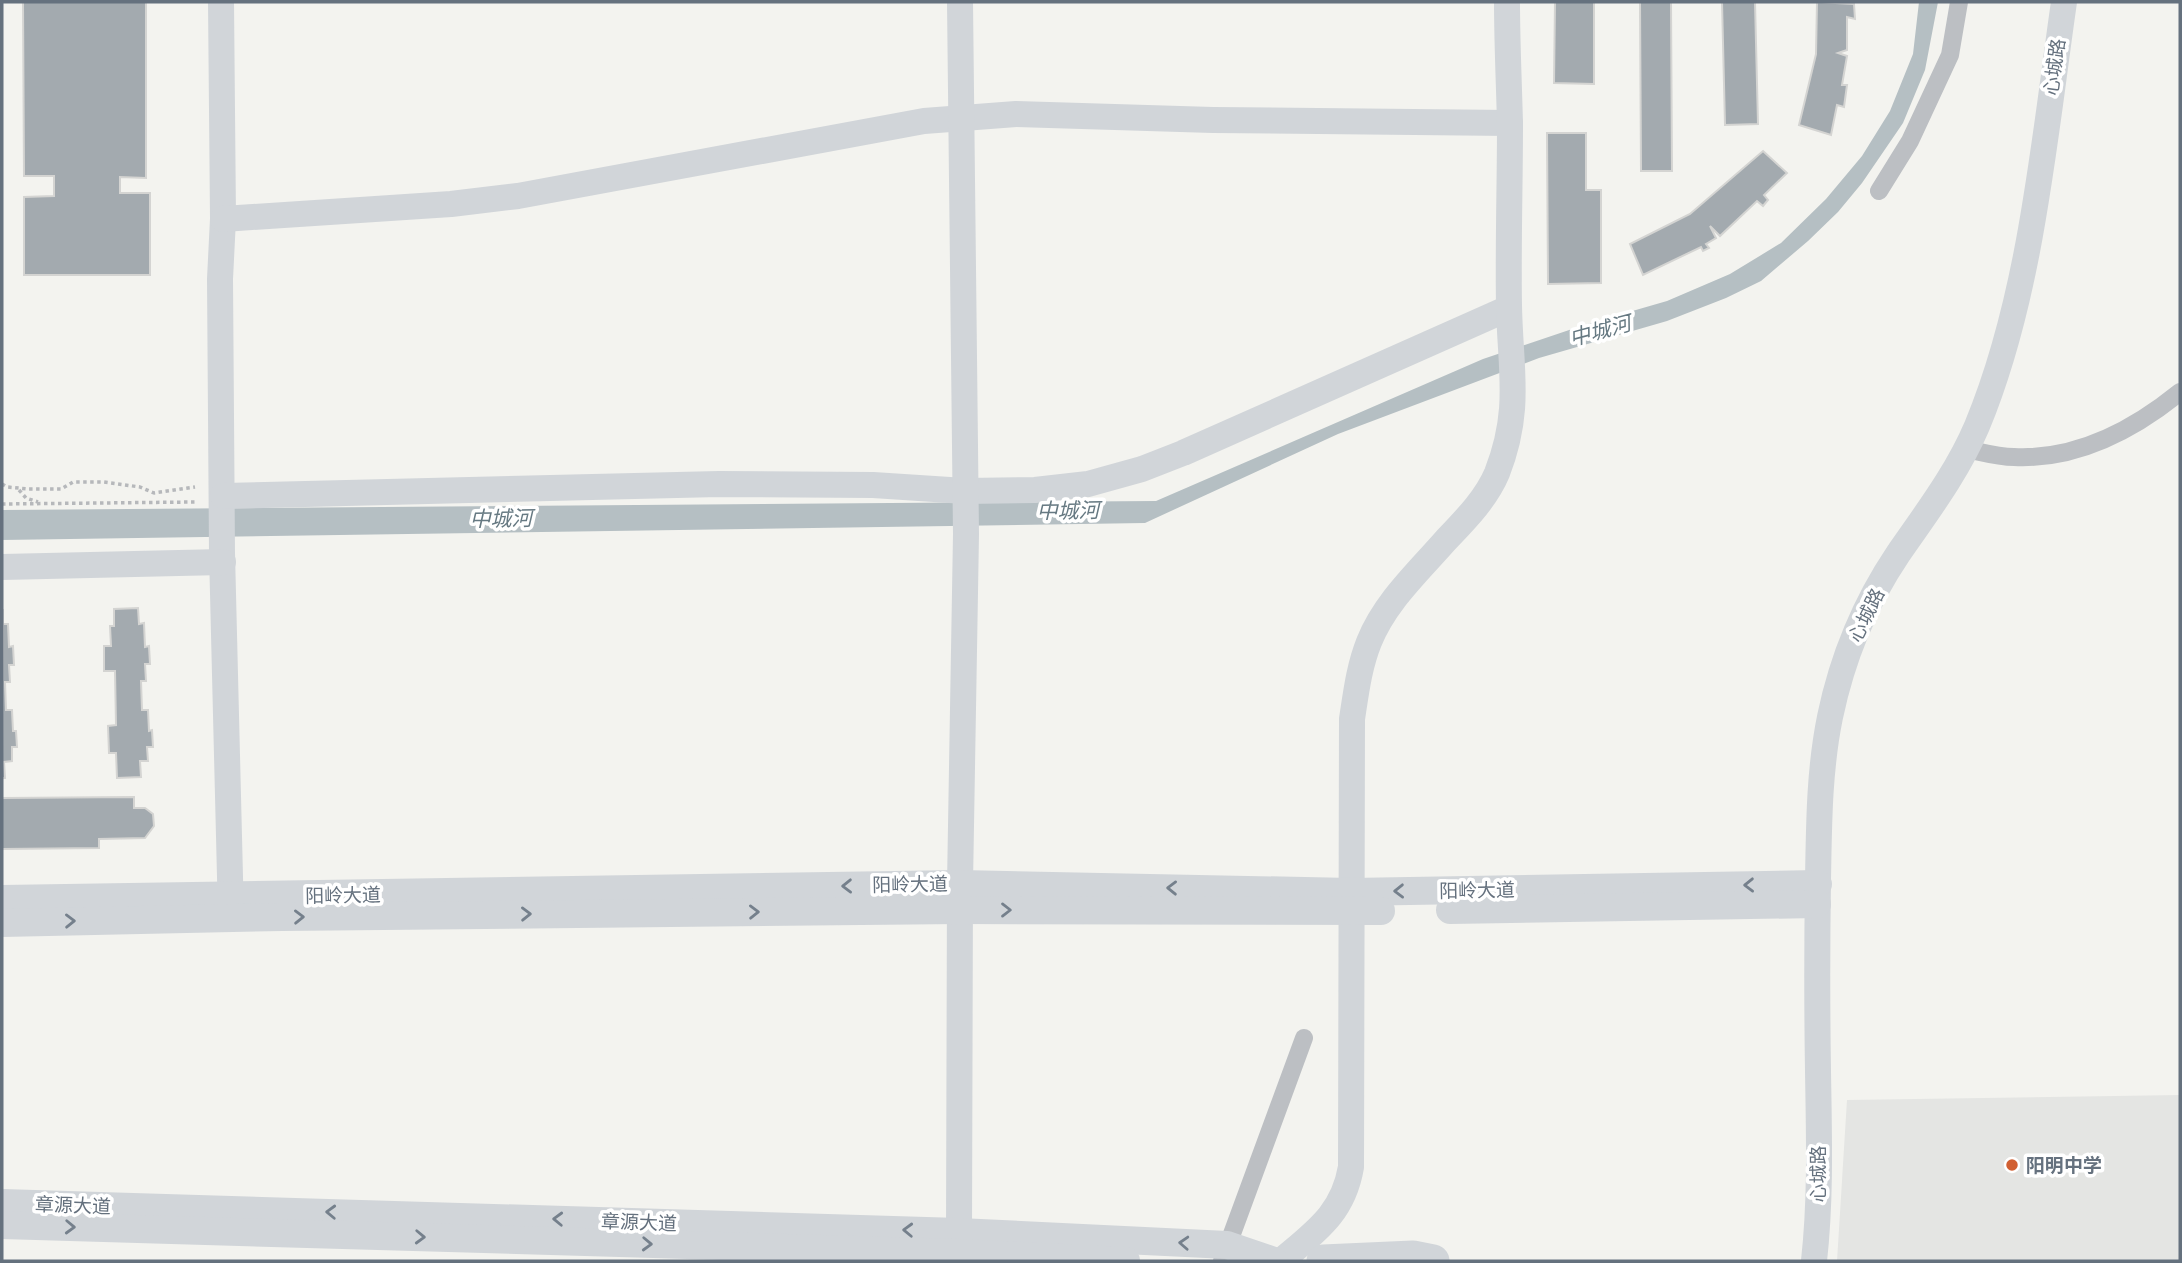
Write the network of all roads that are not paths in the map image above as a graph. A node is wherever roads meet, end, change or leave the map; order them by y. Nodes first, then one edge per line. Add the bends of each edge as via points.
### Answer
1 (221, 2) edge
2 (960, 2) edge
3 (1507, 2) edge
4 (1959, 2) edge
5 (2064, 2) edge
6 (962, 117) junction
7 (1510, 123) junction
8 (1879, 191) dead end
9 (223, 219) junction
10 (1509, 309) junction
11 (2180, 392) edge
12 (1966, 449) junction
13 (965, 491) junction
14 (223, 496) junction
15 (223, 558) junction
16 (2, 567) edge
17 (1817, 894) junction
18 (960, 897) junction
19 (2, 900) edge
20 (1351, 902) junction
21 (230, 908) junction
22 (2, 923) edge
23 (1304, 1038) dead end
24 (2, 1203) edge
25 (2, 1225) edge
26 (960, 1232) junction
27 (1225, 1253) edge
28 (1126, 1261) edge
29 (1274, 1261) edge
30 (1281, 1261) edge
31 (1323, 1261) edge
32 (1433, 1261) edge
33 (1814, 1261) edge

1 - 9 street
2 - 6 street
3 - 7 street
4 - 8 street via 1950,55 1910,141
5 - 12 street, 心城路 via 2022,269 1997,374
6 - 7 street via 1016,114
6 - 9 street via 518,196
6 - 13 street
7 - 10 street
9 - 14 street
10 - 13 street via 1142,469 1088,484
10 - 20 street via 1513,410 1496,476 1479,504 1384,612 1357,679 1352,719
11 - 12 street via 2151,416 2090,446 2034,458
12 - 17 street, 心城路 via 1871,600 1840,676 1823,755
13 - 14 street via 719,484
13 - 18 street
14 - 15 street
15 - 16 street
15 - 21 street
17 - 20 main road, 阳岭大道
17 - 33 street, 心城路 via 1819,1171
18 - 20 main road, 阳岭大道
18 - 21 main road, 阳岭大道
18 - 26 street
19 - 21 main road, 阳岭大道
20 - 30 street via 1348,1184 1338,1207 1322,1226
22 -> 21 main road, 阳岭大道
23 - 27 street
26 -> 24 main road, 章源大道
25 -> 28 main road, 章源大道
27 -> 26 main road, 章源大道
27 - 29 main road, 章源大道
31 - 32 highway via 1413,1257

